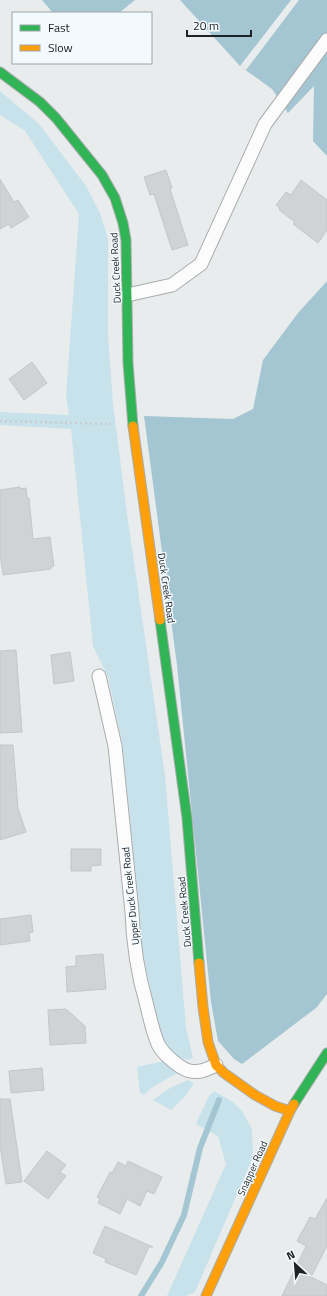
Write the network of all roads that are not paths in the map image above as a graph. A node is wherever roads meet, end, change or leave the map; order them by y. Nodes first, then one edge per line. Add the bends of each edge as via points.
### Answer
1 (327, 40) edge
2 (0, 72) edge
3 (127, 295) junction
4 (99, 676) dead end
5 (327, 1053) edge
6 (216, 1065) junction
7 (290, 1111) junction
8 (206, 1296) edge

1 - 3 lane via 265,124 201,264 172,285
2 - 3 street, Duck Creek Road via 40,102 56,118 108,185 123,223 127,255
3 - 6 street, Duck Creek Road via 131,408 187,818 205,1028
4 - 6 lane, Upper Duck Creek Road via 115,746 133,936 141,986 151,1024 159,1046 173,1062 189,1071 203,1071
5 - 7 street, Snapper Road
6 - 7 street via 255,1095
7 - 8 street, Snapper Road

